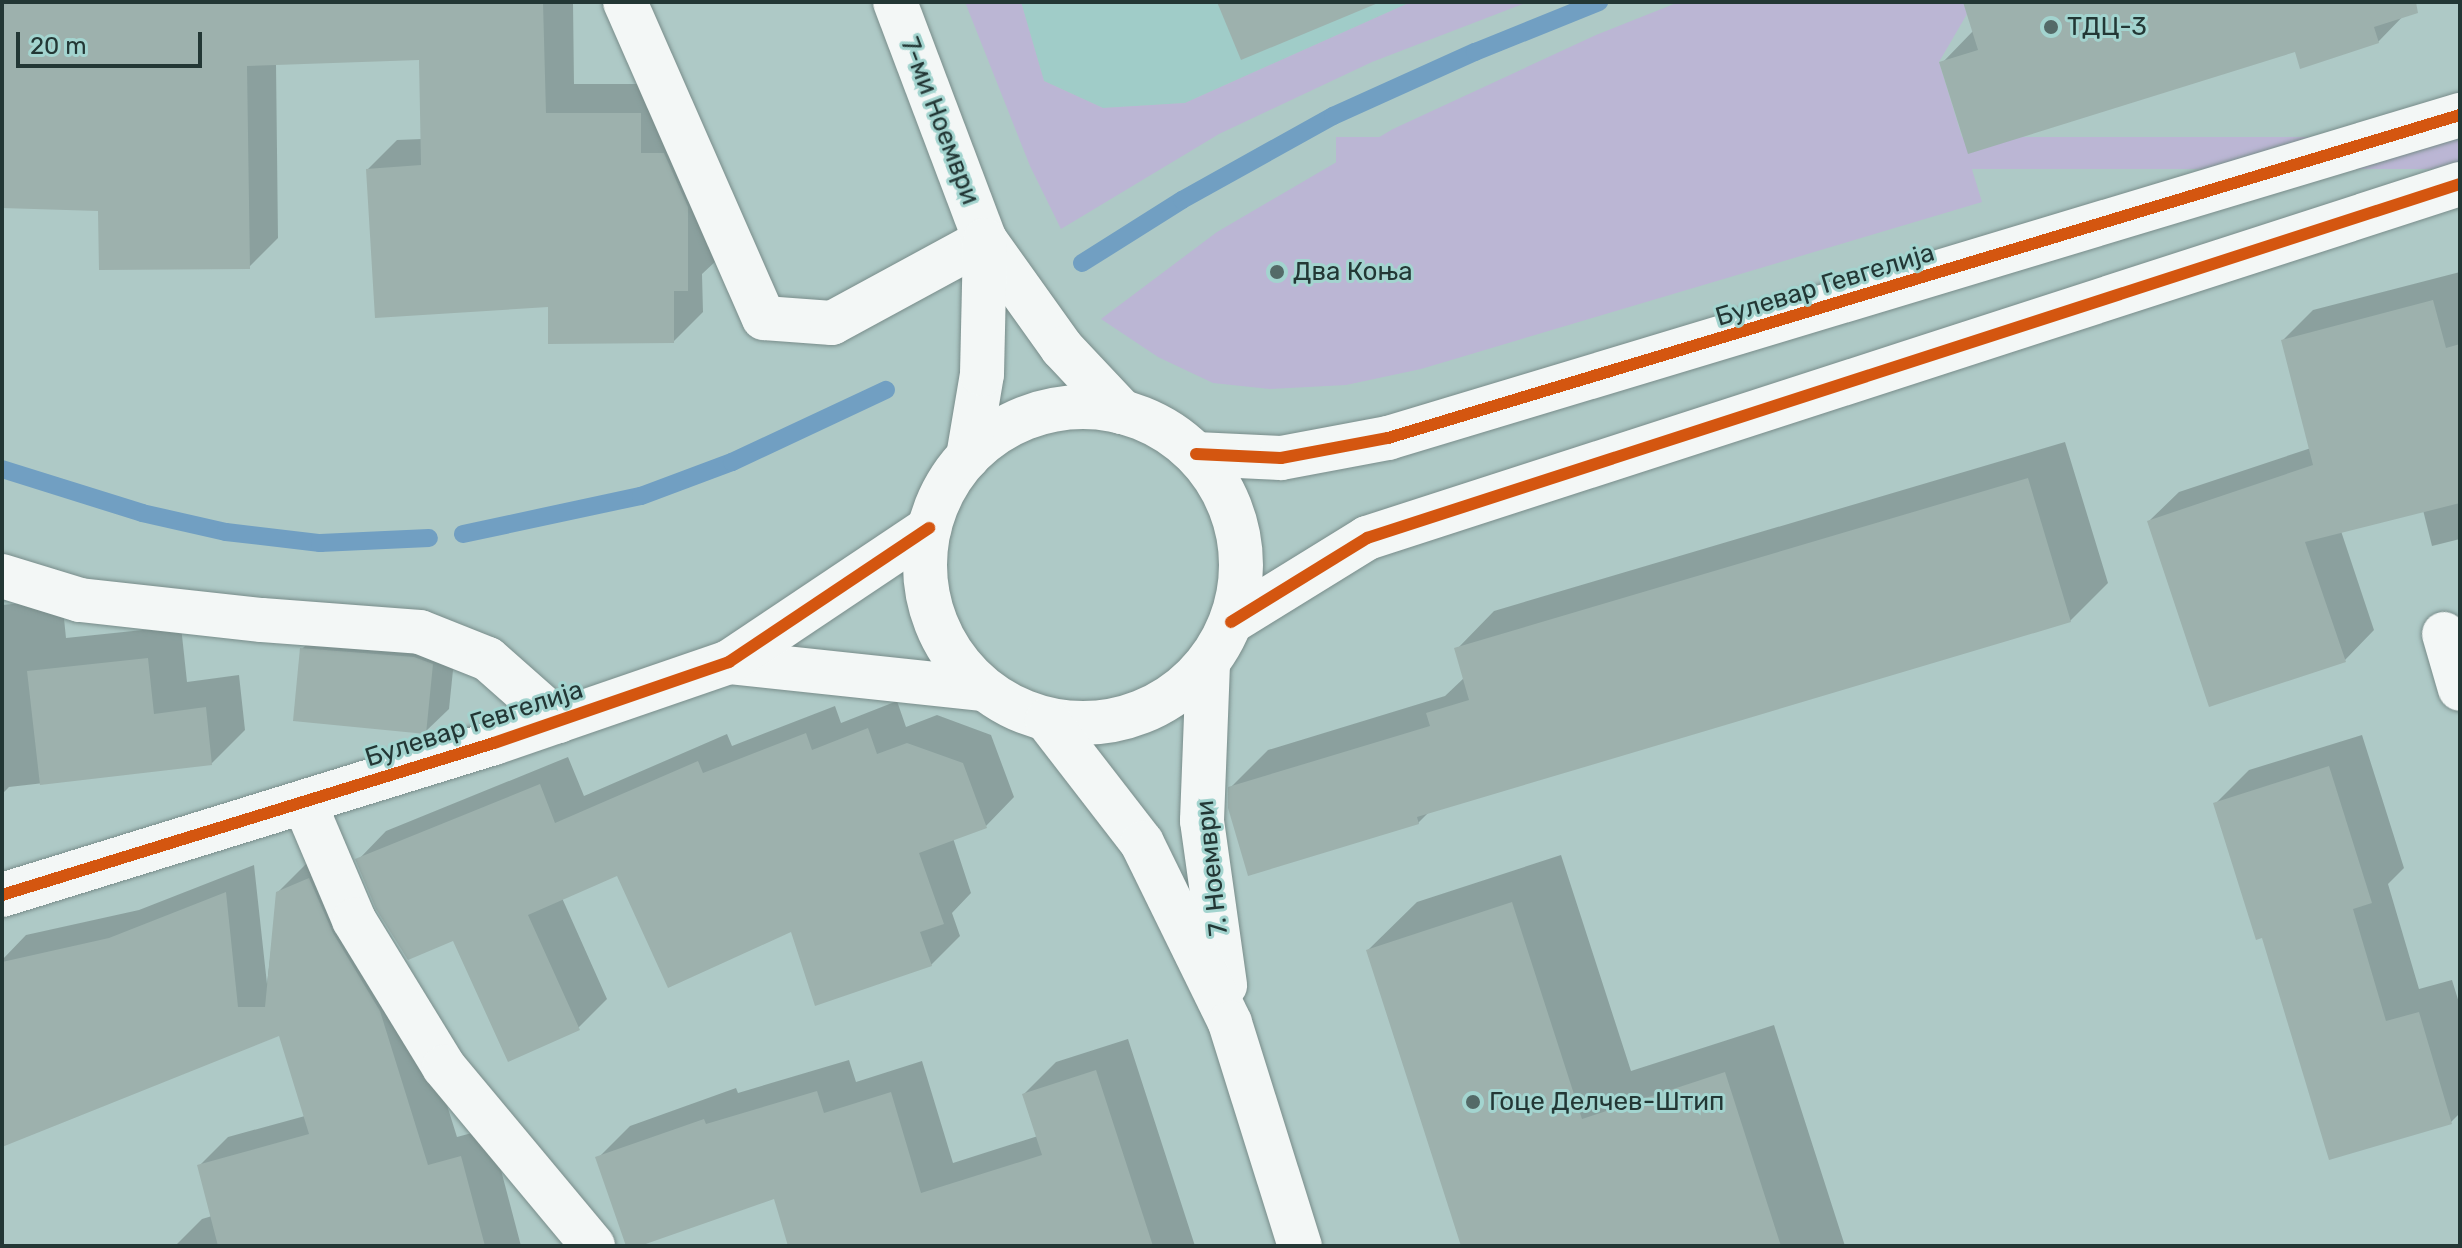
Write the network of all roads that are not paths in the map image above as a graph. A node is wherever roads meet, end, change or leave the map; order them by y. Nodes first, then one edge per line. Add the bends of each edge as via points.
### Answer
1 (625, 2) edge
2 (895, 2) edge
3 (2460, 115) edge
4 (2460, 184) edge
5 (985, 240) junction
6 (1122, 412) junction
7 (1196, 454) junction
8 (968, 457) junction
9 (929, 528) junction
10 (2, 576) edge
11 (1231, 622) junction
12 (2444, 634) dead end
13 (729, 662) junction
14 (1208, 664) junction
15 (983, 689) junction
16 (2460, 689) edge
17 (1047, 720) junction
18 (558, 721) junction
19 (304, 802) junction
20 (2, 895) edge
21 (1230, 1023) junction
22 (593, 1246) edge
23 (1300, 1246) edge

1 - 5 main road via 764,318 832,323
2 - 5 main road, 7-ми Ноември
3 - 7 main road, Булевар Гевгелија via 1388,438 1281,458
4 - 11 main road via 1367,538
5 - 6 main road via 1062,348
5 - 8 main road via 982,374
6 - 7 main road via 1162,428
6 - 8 main road via 1081,407 1039,413 1000,431
7 - 11 main road via 1223,491 1239,533 1241,579
8 - 9 main road via 944,490
9 - 13 main road, Булевар Гевгелија
9 - 15 main road via 925,572 933,616 953,656
10 - 18 main road via 80,600 420,632 488,659
11 - 14 main road
12 - 16 main road
13 - 15 main road, Булевар Гевгелија
13 - 18 main road, Булевар Гевгелија
14 - 17 main road via 1176,694 1136,715 1092,723
14 - 21 main road, 7. Ноември via 1202,821
15 - 17 main road
17 - 21 main road, 7. Ноември via 1142,843
18 - 19 main road, Булевар Гевгелија
19 - 20 main road, Булевар Гевгелија
19 - 22 main road via 354,920 444,1067
21 - 23 main road, 7. Ноември

